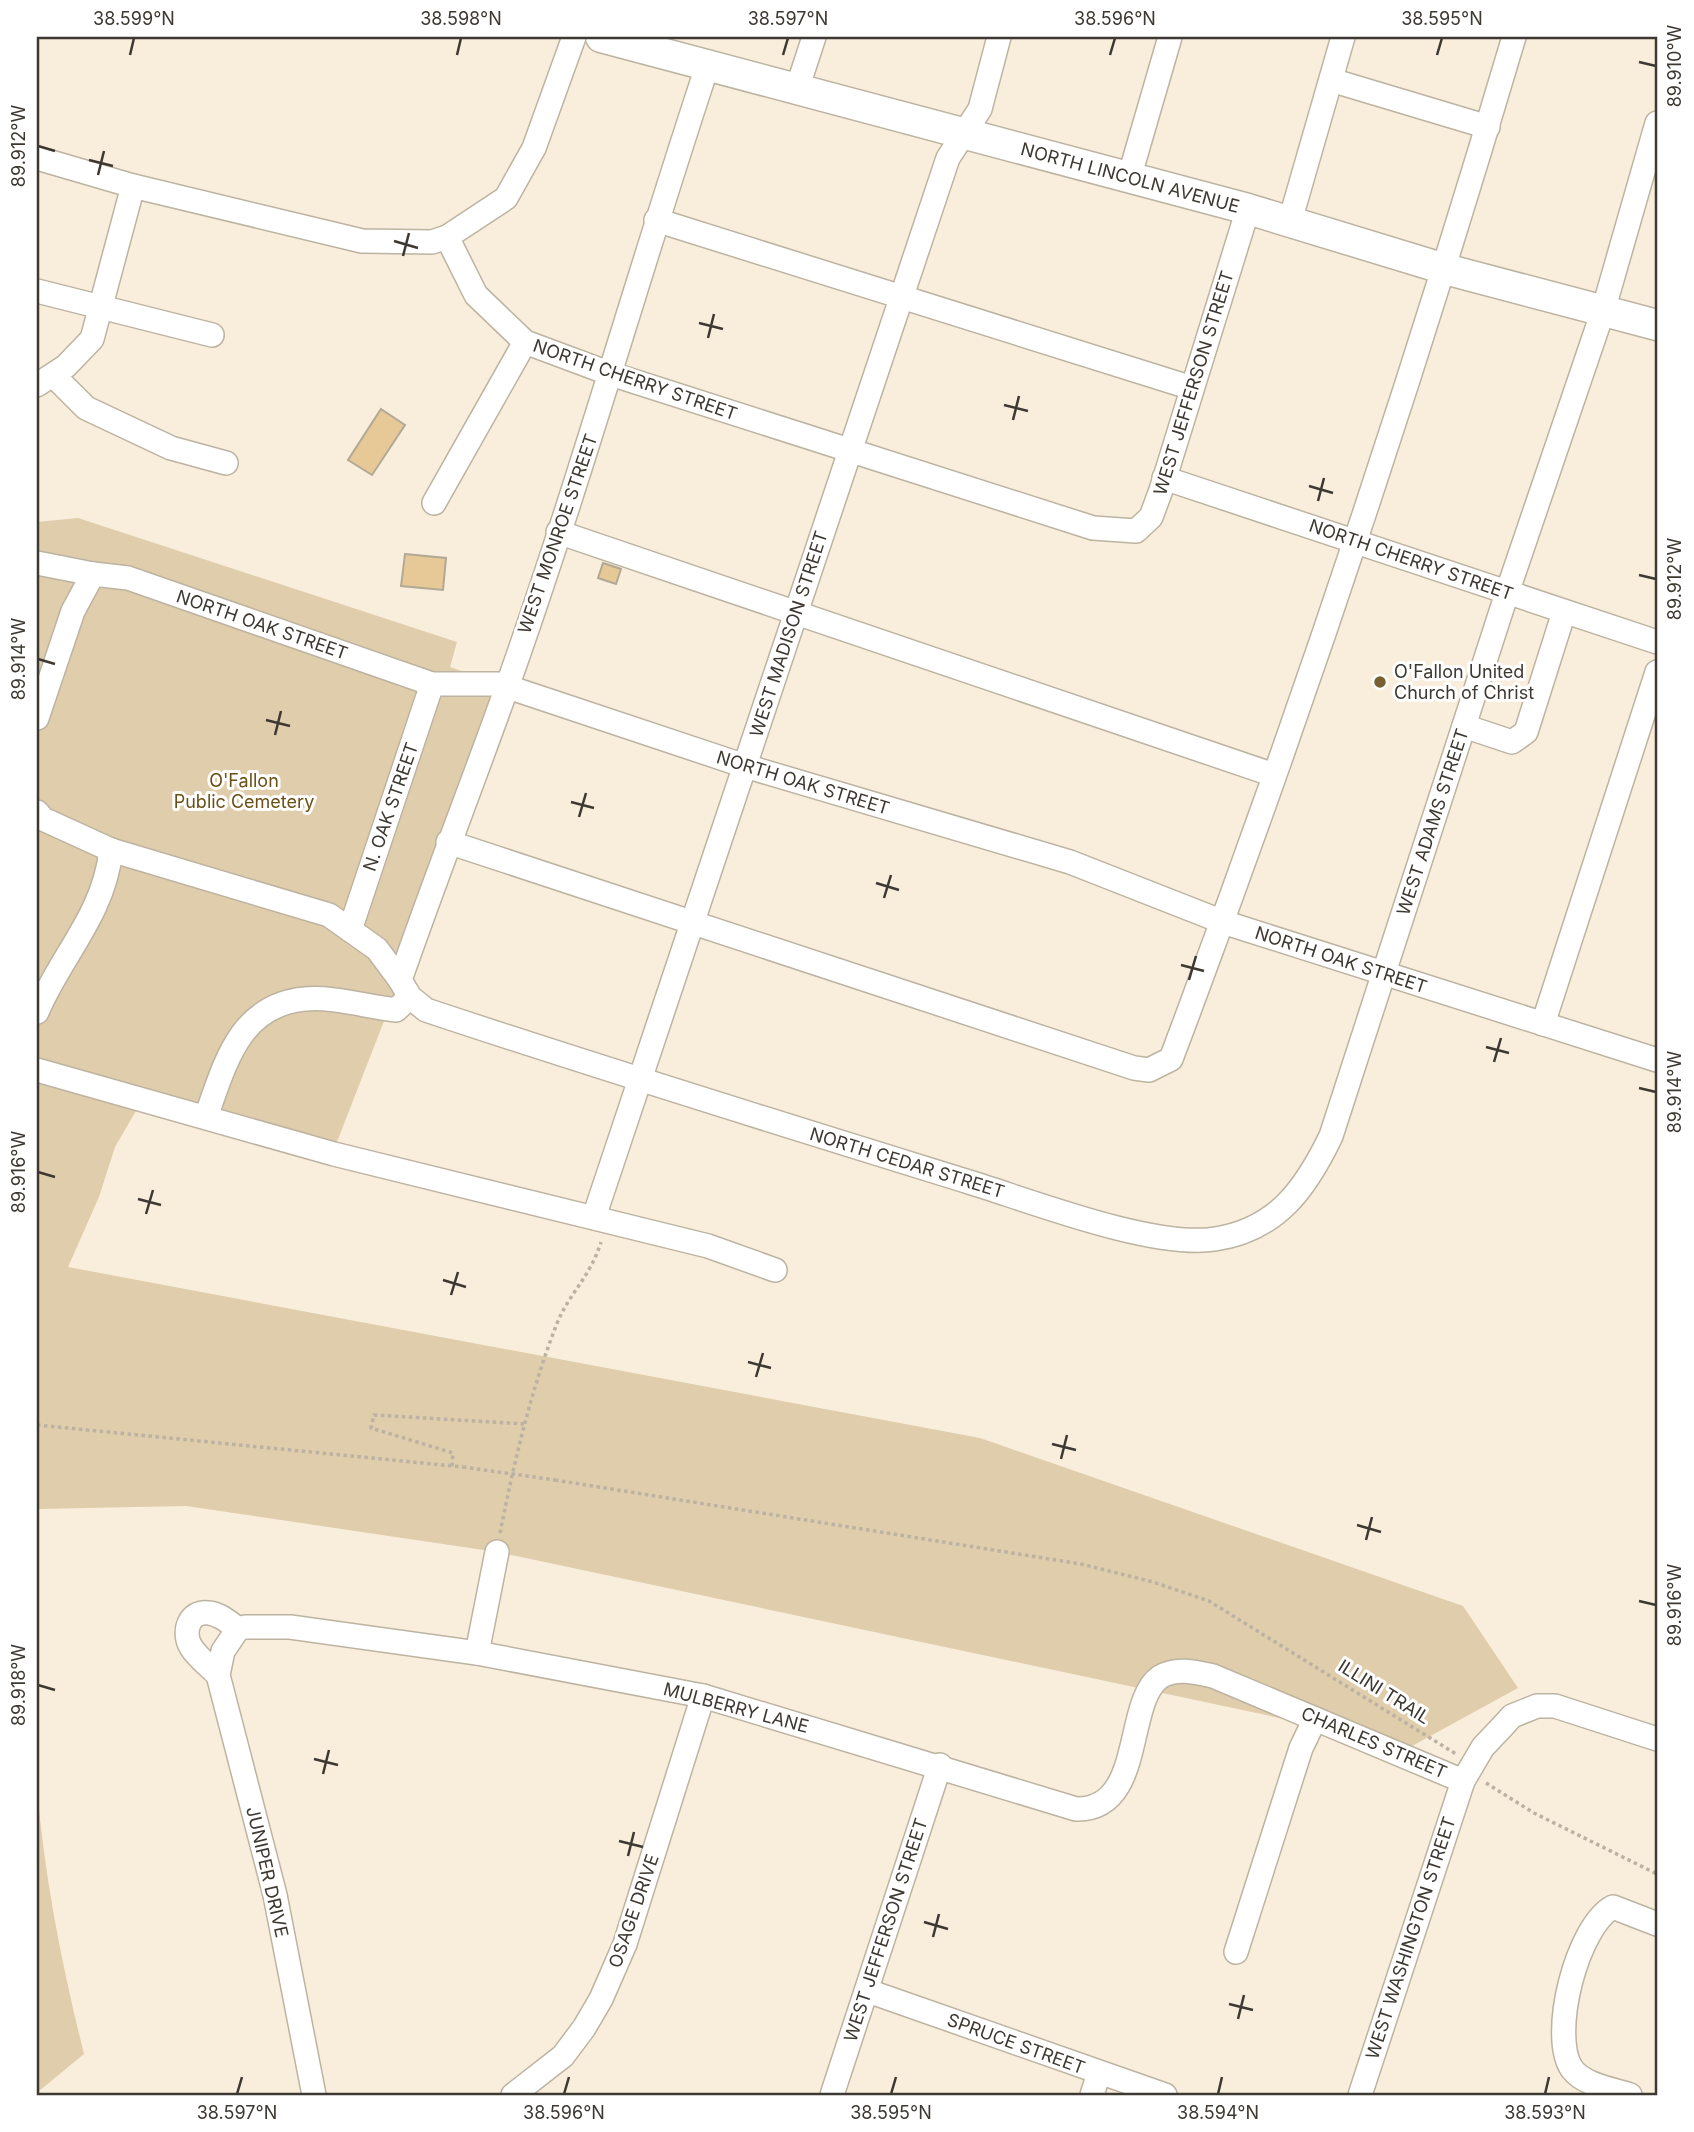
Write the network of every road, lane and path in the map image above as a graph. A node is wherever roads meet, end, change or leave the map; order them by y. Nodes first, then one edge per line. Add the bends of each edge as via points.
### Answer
1 (573, 37) edge
2 (601, 37) edge
3 (814, 37) edge
4 (999, 37) edge
5 (1170, 37) edge
6 (1343, 37) edge
7 (1514, 37) edge
8 (654, 43) edge
9 (708, 64) junction
10 (1331, 80) junction
11 (797, 89) junction
12 (1657, 123) edge
13 (1488, 127) junction
14 (964, 134) junction
15 (37, 158) edge
16 (1129, 178) junction
17 (133, 186) junction
18 (1248, 209) junction
19 (656, 220) junction
20 (1290, 220) junction
21 (447, 237) junction
22 (1445, 269) junction
23 (37, 290) edge
24 (903, 298) junction
25 (100, 307) junction
26 (1603, 311) junction
27 (1657, 325) edge
28 (212, 335) dead end
29 (525, 342) junction
30 (611, 374) junction
31 (45, 380) edge
32 (1192, 388) junction
33 (850, 451) junction
34 (226, 463) dead end
35 (1164, 478) junction
36 (434, 503) dead end
37 (1115, 531) joint
38 (558, 532) junction
39 (1355, 541) junction
40 (37, 563) edge
41 (93, 574) junction
42 (1507, 593) junction
43 (797, 611) junction
44 (1564, 612) junction
45 (1657, 642) edge
46 (1657, 672) edge
47 (432, 684) junction
48 (503, 686) junction
49 (37, 718) edge
50 (1464, 726) junction
51 (745, 766) junction
52 (1274, 775) junction
53 (37, 812) edge
54 (448, 842) junction
55 (111, 850) junction
56 (690, 922) junction
57 (1223, 922) junction
58 (349, 930) junction
59 (1383, 975) junction
60 (405, 988) junction
61 (37, 1012) edge
62 (1543, 1024) junction
63 (1657, 1060) edge
64 (37, 1070) edge
65 (641, 1082) junction
66 (1345, 1096) joint
67 (206, 1117) junction
68 (601, 1219) junction
69 (775, 1270) dead end
70 (525, 1424) junction
71 (37, 1425) edge
72 (452, 1466) junction
73 (497, 1552) joint
74 (238, 1629) junction
75 (477, 1653) junction
76 (218, 1675) junction
77 (1148, 1692) joint
78 (704, 1696) junction
79 (1315, 1719) junction
80 (1657, 1739) edge
81 (940, 1765) junction
82 (1466, 1774) junction
83 (1657, 1874) edge
84 (1657, 1924) edge
85 (1236, 1952) dead end
86 (868, 1991) junction
87 (1099, 2073) junction
88 (314, 2095) edge
89 (513, 2095) edge
90 (832, 2095) edge
91 (1092, 2095) edge
92 (1165, 2095) edge
93 (1360, 2095) edge
94 (1630, 2095) edge

1 - 21 street via 534,148 506,198
2 - 8 main road, NORTH LINCOLN AVENUE
3 - 11 street
4 - 14 street, WEST MADISON STREET via 980,109
5 - 16 street
6 - 10 street
7 - 13 street
8 - 9 main road, NORTH LINCOLN AVENUE
9 - 11 main road, NORTH LINCOLN AVENUE
9 - 19 street, WEST MONROE STREET
10 - 13 street
10 - 20 street
11 - 14 main road, NORTH LINCOLN AVENUE
12 - 26 street, WEST ADAMS STREET
13 - 22 street
14 - 16 main road, NORTH LINCOLN AVENUE
14 - 24 street, WEST MADISON STREET via 948,158
15 - 17 street
16 - 18 main road, NORTH LINCOLN AVENUE
17 - 21 street via 362,241 432,242
17 - 25 street
18 - 20 main road, NORTH LINCOLN AVENUE
18 - 32 street, WEST JEFFERSON STREET
19 - 24 street
19 - 30 street, WEST MONROE STREET
20 - 22 main road, NORTH LINCOLN AVENUE
21 - 29 street, NORTH CHERRY STREET via 476,295
22 - 26 main road, NORTH LINCOLN AVENUE
22 - 39 street
23 - 25 street
24 - 32 street
24 - 33 street, WEST MADISON STREET
25 - 28 street
25 - 31 street via 93,338
26 - 27 main road, NORTH LINCOLN AVENUE
26 - 42 street, WEST ADAMS STREET
29 - 30 street, NORTH CHERRY STREET
29 - 36 street
30 - 33 street, NORTH CHERRY STREET
30 - 38 street, WEST MONROE STREET
31 - 34 street via 86,408 171,448
32 - 35 street, WEST JEFFERSON STREET
33 - 37 street, NORTH CHERRY STREET
33 - 43 street, WEST MADISON STREET
35 - 37 street, WEST JEFFERSON STREET via 1152,517 1136,531
35 - 39 street, NORTH CHERRY STREET
38 - 43 street
38 - 48 street, WEST MONROE STREET
39 - 42 street, NORTH CHERRY STREET
39 - 52 street
40 - 41 street, NORTH OAK STREET
41 - 47 street, NORTH OAK STREET via 128,578
41 - 49 street via 73,611
42 - 44 street, NORTH CHERRY STREET
42 - 50 street, WEST ADAMS STREET
43 - 51 street, WEST MADISON STREET
43 - 52 street
44 - 45 street, NORTH CHERRY STREET
44 - 50 street via 1526,732 1512,743
46 - 62 street
47 - 48 street, NORTH OAK STREET
47 - 58 street, N. OAK STREET
48 - 51 street, NORTH OAK STREET
48 - 54 street, WEST MONROE STREET
50 - 59 street, WEST ADAMS STREET
51 - 56 street, WEST MADISON STREET
51 - 57 street, NORTH OAK STREET via 1070,862
52 - 57 street
53 - 55 street
54 - 56 street
54 - 60 street, WEST MONROE STREET
55 - 58 street via 329,915
55 - 61 street via 107,881
56 - 57 street via 1149,1070 1171,1059
56 - 65 street, WEST MADISON STREET
57 - 59 street, NORTH OAK STREET
58 - 60 street via 377,949
59 - 62 street, NORTH OAK STREET
59 - 66 street, WEST ADAMS STREET
60 - 65 street, NORTH CEDAR STREET via 426,1010
60 - 67 street via 396,1010 307,998 280,1003 256,1016 229,1053
62 - 63 street, NORTH OAK STREET
64 - 67 street
65 - 66 street, NORTH CEDAR STREET via 1097,1221 1176,1239 1215,1239 1254,1227 1290,1203 1313,1175
65 - 68 street, WEST MADISON STREET
67 - 68 street via 334,1154
68 - 69 street via 708,1246
68 - 70 path via 589,1274 556,1325
70 - 72 path via 374,1415 371,1428 453,1453
70 - 73 path
71 - 72 path, ILLINI TRAIL
72 - 82 path, ILLINI TRAIL, bridge via 1081,1564 1153,1582 1209,1601 1457,1755
73 - 75 street
74 - 75 street, MULBERRY LANE via 290,1627
74 - 76 street, JUNIPER DRIVE via 223,1651
74 - 76 street, MULBERRY LANE via 211,1613 200,1613 189,1621 190,1647
75 - 78 street, MULBERRY LANE
76 - 88 street, JUNIPER DRIVE via 275,1895
77 - 79 street, CHARLES STREET via 1160,1677 1193,1672
77 - 81 street, MULBERRY LANE via 1117,1787 1092,1810 1076,1809
78 - 81 street, MULBERRY LANE
78 - 89 street, OSAGE DRIVE via 625,1944 601,1999 563,2056
79 - 82 street, CHARLES STREET
79 - 85 street via 1301,1748
80 - 82 street, CHARLES STREET via 1555,1706 1537,1706 1513,1716 1483,1747
81 - 86 street, WEST JEFFERSON STREET
82 - 83 path, ILLINI TRAIL
82 - 93 street, WEST WASHINGTON STREET
84 - 94 street via 1612,1908 1602,1913 1577,1959 1565,2010 1563,2048 1571,2068 1581,2079
86 - 87 street, SPRUCE STREET
86 - 90 street, WEST JEFFERSON STREET
87 - 91 street
87 - 92 street, SPRUCE STREET

